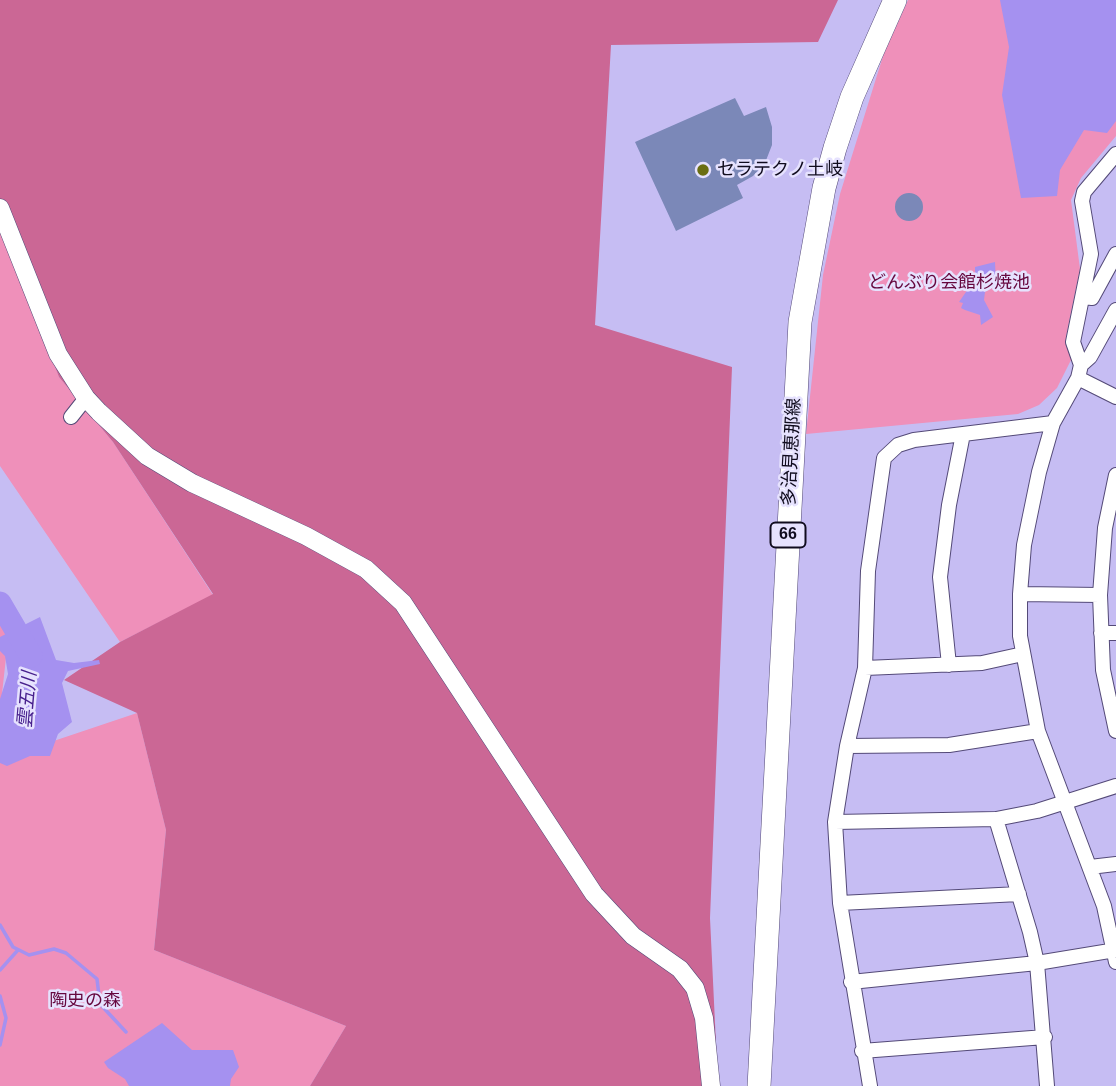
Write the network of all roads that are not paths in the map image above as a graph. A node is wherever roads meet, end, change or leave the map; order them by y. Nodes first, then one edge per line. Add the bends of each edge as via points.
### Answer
1 (895, 0) edge
2 (1116, 153) edge
3 (0, 208) edge
4 (1116, 254) edge
5 (1084, 297) junction
6 (1115, 313) edge
7 (1080, 372) junction
8 (1116, 397) edge
9 (86, 398) junction
10 (71, 417) dead end
11 (1053, 423) junction
12 (963, 434) junction
13 (1116, 475) edge
14 (1109, 558) edge
15 (1020, 594) junction
16 (1100, 595) junction
17 (1101, 633) junction
18 (1116, 633) edge
19 (1023, 654) junction
20 (948, 666) junction
21 (865, 667) junction
22 (1113, 707) edge
23 (1038, 731) junction
24 (1116, 731) edge
25 (847, 746) junction
26 (1116, 786) edge
27 (1065, 802) junction
28 (996, 819) junction
29 (835, 822) junction
30 (1116, 864) edge
31 (1090, 867) junction
32 (1019, 894) junction
33 (840, 903) junction
34 (1116, 954) edge
35 (1037, 964) junction
36 (851, 982) junction
37 (1045, 1037) junction
38 (862, 1051) junction
39 (711, 1086) edge
40 (759, 1086) edge
41 (870, 1086) edge
42 (1047, 1086) edge

1 - 40 main road, 多治見恵那線 / 66 via 835,148 800,323
2 - 5 street via 1089,185 1082,201 1091,254
3 - 9 street via 58,354
4 - 5 street via 1093,298
5 - 7 street via 1073,342
6 - 7 street
7 - 8 street
7 - 11 street
9 - 10 street
9 - 39 street via 147,456 366,569 404,603 594,894 625,928 680,969 695,988 704,1018
11 - 12 street
11 - 15 street via 1031,503
12 - 20 street via 940,577
12 - 21 street via 905,442 884,458 868,571
13 - 14 street
14 - 16 street
15 - 16 street
15 - 19 street
16 - 17 street
17 - 18 street
17 - 22 street
19 - 20 street
19 - 23 street
20 - 21 street
21 - 25 street
22 - 24 street
23 - 25 street via 949,745
23 - 27 street
25 - 29 street
26 - 27 street
27 - 28 street
27 - 31 street
28 - 29 street
28 - 32 street
29 - 33 street
30 - 31 street
31 - 34 street
32 - 33 street
32 - 35 street
33 - 36 street
34 - 35 street
35 - 36 street
35 - 37 street
36 - 38 street
37 - 38 street
37 - 42 street
38 - 41 street

